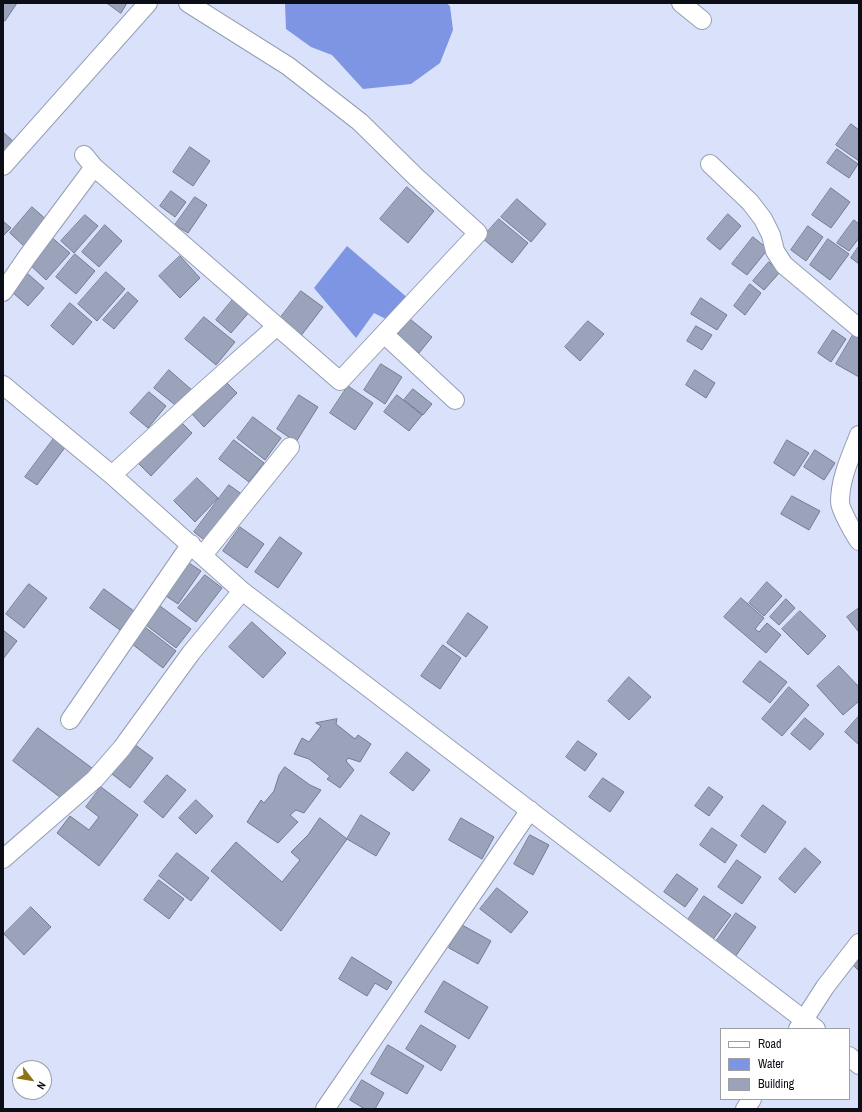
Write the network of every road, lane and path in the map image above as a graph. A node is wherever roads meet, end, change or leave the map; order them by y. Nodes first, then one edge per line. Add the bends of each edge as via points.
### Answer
1 (148, 3) edge
2 (188, 3) edge
3 (681, 3) edge
4 (702, 20) dead end
5 (710, 164) dead end
6 (3, 166) edge
7 (3, 292) edge
8 (277, 326) junction
9 (859, 328) edge
10 (384, 334) junction
11 (3, 385) edge
12 (455, 400) dead end
13 (859, 435) edge
14 (290, 447) dead end
15 (112, 476) junction
16 (859, 541) edge
17 (197, 550) junction
18 (242, 591) junction
19 (70, 720) dead end
20 (530, 810) junction
21 (3, 859) edge
22 (859, 943) edge
23 (806, 1026) edge
24 (850, 1057) edge
25 (859, 1065) edge
26 (751, 1100) edge
27 (325, 1109) edge
28 (745, 1109) edge

1 - 6 street
2 - 10 street via 288,66 360,122 478,233
3 - 4 street
5 - 9 street via 750,202 763,219 775,251 784,265
7 - 8 street via 89,161
8 - 10 street via 340,381
8 - 15 street
10 - 12 street
11 - 15 street
13 - 16 street via 844,475 840,503
14 - 17 street
15 - 17 street
17 - 18 street
17 - 19 street
18 - 20 street
18 - 21 street via 191,653 122,748 95,779
20 - 23 street
20 - 27 street
22 - 23 street via 825,987
24 - 25 street
26 - 28 street

